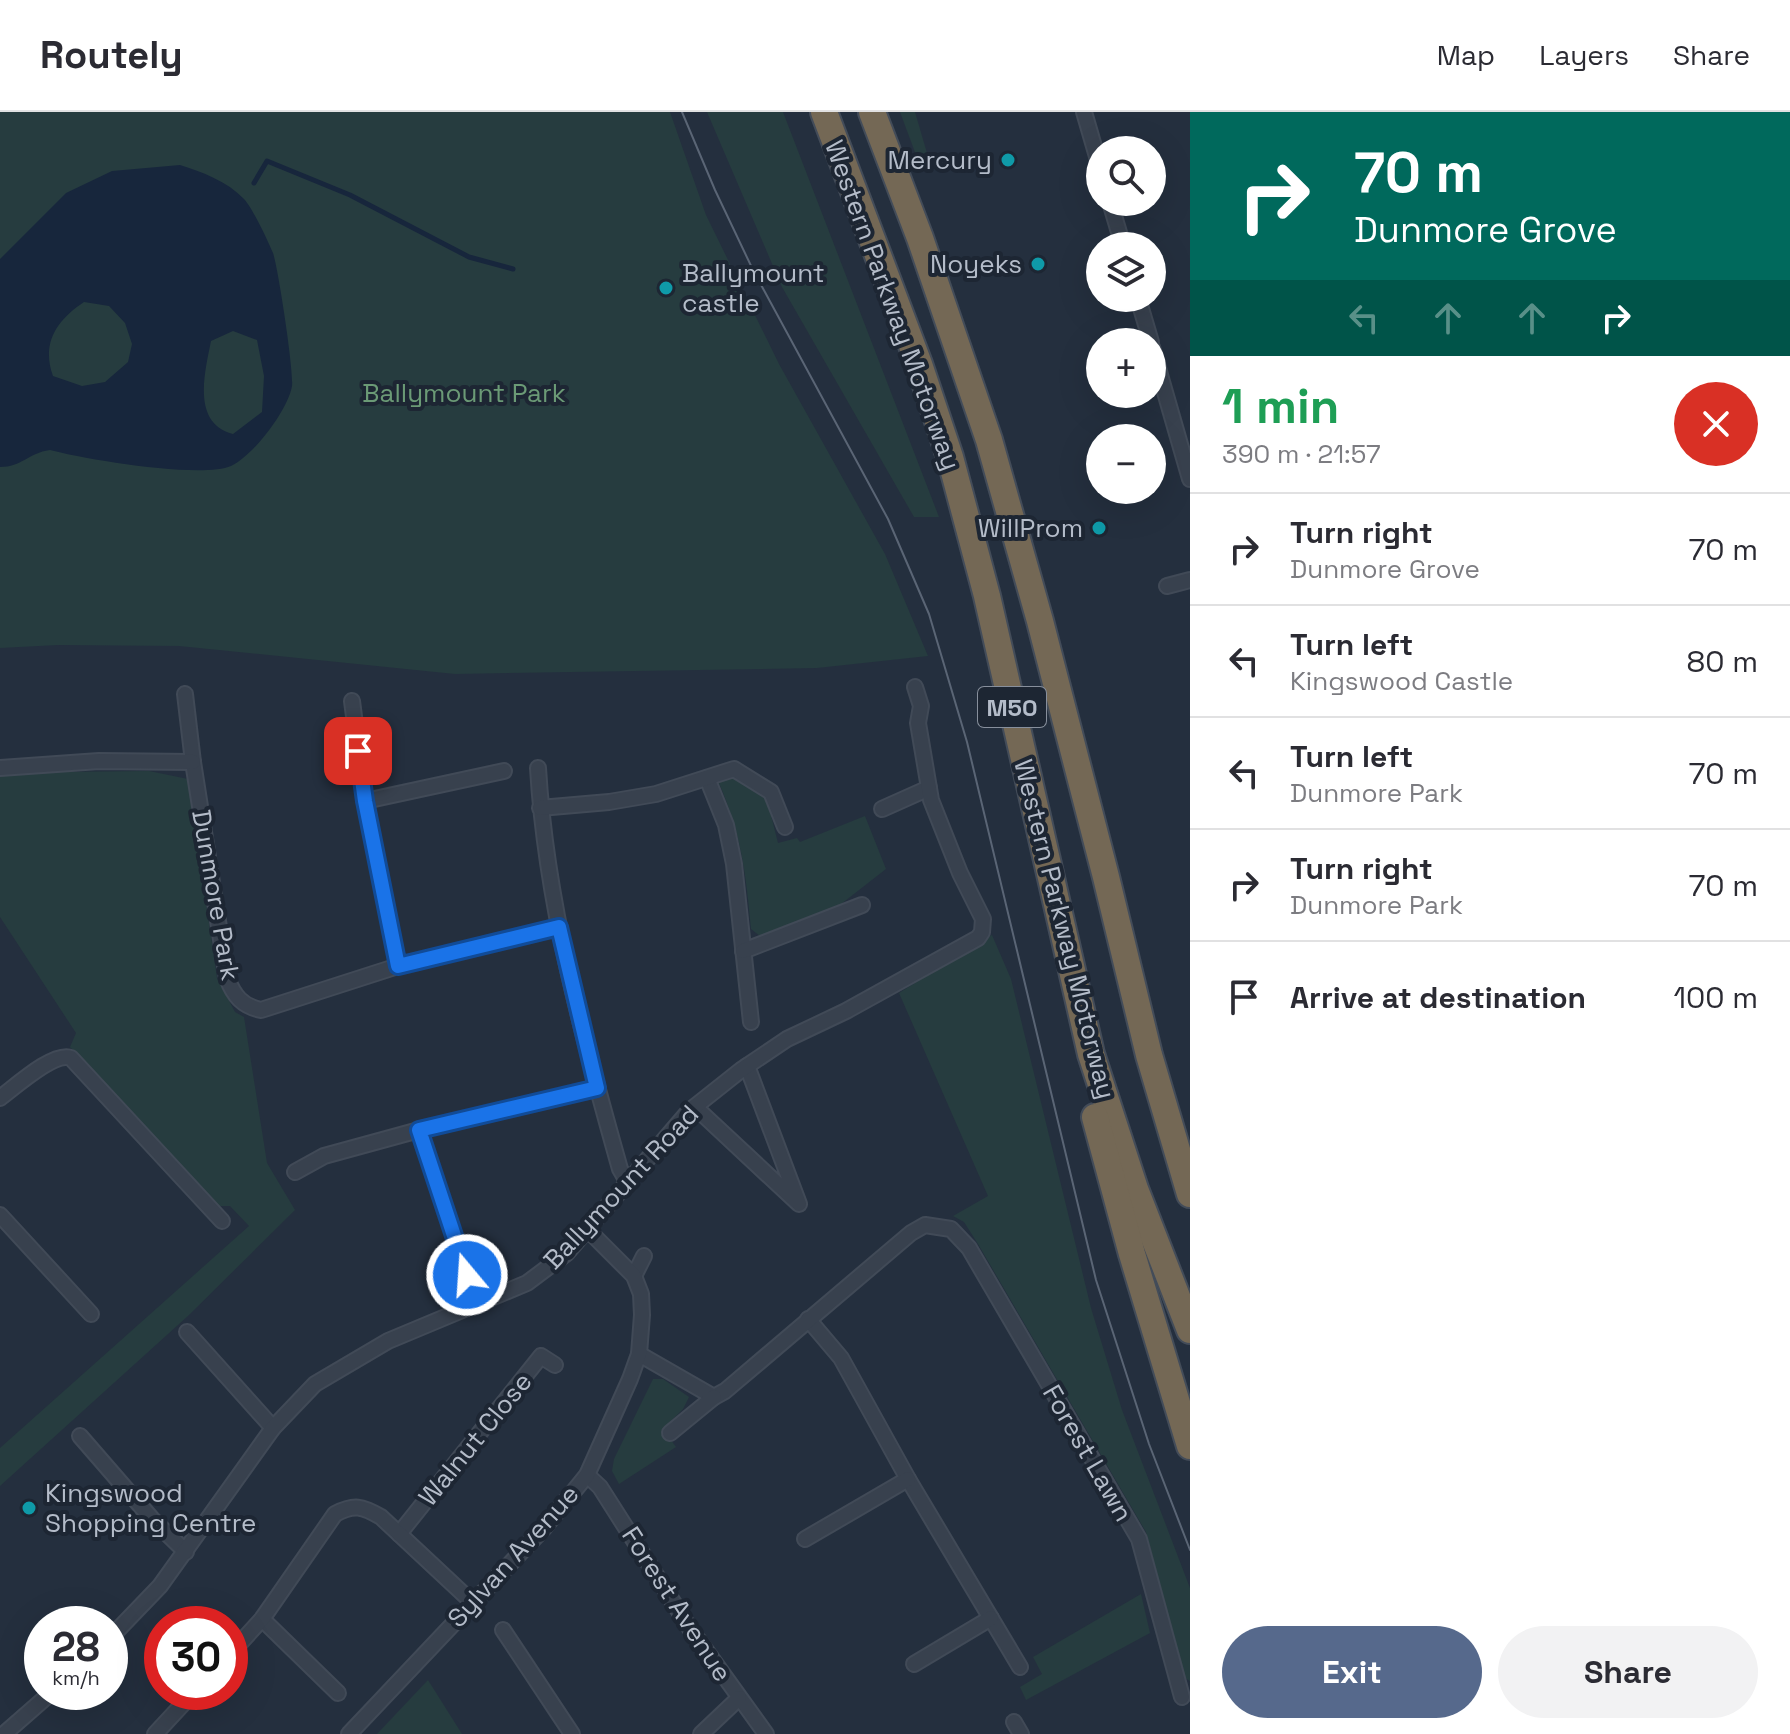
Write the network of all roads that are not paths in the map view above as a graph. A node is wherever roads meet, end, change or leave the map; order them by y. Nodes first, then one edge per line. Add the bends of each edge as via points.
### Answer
1 (824, 112) edge
2 (872, 112) edge
3 (1084, 112) edge
4 (1091, 136) edge
5 (1166, 397) edge
6 (1190, 479) edge
7 (1190, 580) edge
8 (1167, 586) dead end
9 (915, 687) dead end
10 (185, 694) dead end
11 (352, 701) dead end
12 (193, 762) junction
13 (0, 768) edge
14 (538, 768) dead end
15 (504, 771) dead end
16 (707, 778) junction
17 (929, 788) junction
18 (365, 801) junction
19 (540, 808) junction
20 (882, 809) dead end
21 (785, 827) dead end
22 (862, 905) dead end
23 (559, 927) junction
24 (743, 951) junction
25 (398, 966) junction
26 (751, 1022) dead end
27 (1091, 1054) junction
28 (747, 1066) junction
29 (597, 1088) junction
30 (0, 1098) edge
31 (695, 1107) junction
32 (419, 1130) junction
33 (295, 1172) dead end
34 (627, 1181) junction
35 (1190, 1194) edge
36 (0, 1215) edge
37 (222, 1221) dead end
38 (588, 1230) junction
39 (644, 1256) dead end
40 (467, 1275) dead end
41 (634, 1276) junction
42 (91, 1314) dead end
43 (808, 1319) junction
44 (1190, 1330) edge
45 (187, 1332) dead end
46 (639, 1354) junction
47 (555, 1365) dead end
48 (714, 1397) junction
49 (273, 1428) junction
50 (670, 1433) dead end
51 (80, 1436) dead end
52 (1190, 1446) edge
53 (587, 1475) junction
54 (908, 1479) junction
55 (399, 1534) junction
56 (805, 1539) dead end
57 (186, 1552) junction
58 (472, 1602) junction
59 (991, 1618) junction
60 (128, 1619) edge
61 (262, 1619) junction
62 (503, 1630) dead end
63 (248, 1634) edge
64 (914, 1664) dead end
65 (1020, 1667) dead end
66 (338, 1693) dead end
67 (1182, 1697) dead end
68 (739, 1698) junction
69 (31, 1710) edge
70 (177, 1710) edge
71 (4, 1734) edge
72 (155, 1734) edge
73 (349, 1734) edge
74 (572, 1734) edge
75 (701, 1734) edge
76 (766, 1734) edge

1 - 27 highway, Western Parkway Motorway / M50 via 950,457 987,596
2 - 35 highway, Western Parkway Motorway / M50 via 989,440
3 - 4 street
5 - 6 street
7 - 8 street
9 - 17 street, Ballymount Road
10 - 12 street, Dunmore Park
11 - 18 street
12 - 13 street
12 - 25 street, Dunmore Park via 234,995 248,1008 261,1010
14 - 19 street
15 - 18 street
16 - 19 street via 641,797
16 - 21 street via 734,769 751,777 771,792
16 - 24 street via 726,825
17 - 20 street
17 - 28 street, Ballymount Road via 983,919 982,932
18 - 25 street
19 - 23 street
22 - 24 street
23 - 25 street, Dunmore Park
23 - 29 street
24 - 26 street
27 - 44 highway, Western Parkway Motorway / M50 via 1135,1189
27 - 52 highway, M50 via 1091,1103
28 - 31 street, Ballymount Road
28 - 31 street via 801,1209
29 - 32 street
29 - 34 street
30 - 37 street via 49,1062 71,1058
31 - 34 street, Ballymount Road
32 - 33 street via 324,1156
32 - 40 street
34 - 38 street, Ballymount Road
36 - 42 street
38 - 41 street
38 - 49 street, Ballymount Road via 527,1283 388,1341 326,1377
39 - 41 street
41 - 46 street, Sylvan Avenue via 641,1294
43 - 48 street
43 - 54 street via 841,1358
43 - 67 street, Forest Lawn via 911,1233 925,1225 951,1229 969,1248 1139,1539
45 - 49 street
46 - 48 street
46 - 53 street, Sylvan Avenue
47 - 55 street, Walnut Close via 541,1356
48 - 50 street
49 - 57 street, Ballymount Road
51 - 57 street
53 - 58 street, Sylvan Avenue
53 - 68 street, Forest Avenue
54 - 56 street
54 - 59 street
55 - 58 street
55 - 61 street via 363,1507 335,1514
57 - 60 street, Ballymount Road
58 - 73 street, Sylvan Avenue
59 - 64 street
59 - 65 street
61 - 63 street
61 - 66 street
62 - 74 street
68 - 75 street
68 - 76 street, Forest Avenue
69 - 71 street
70 - 72 street

